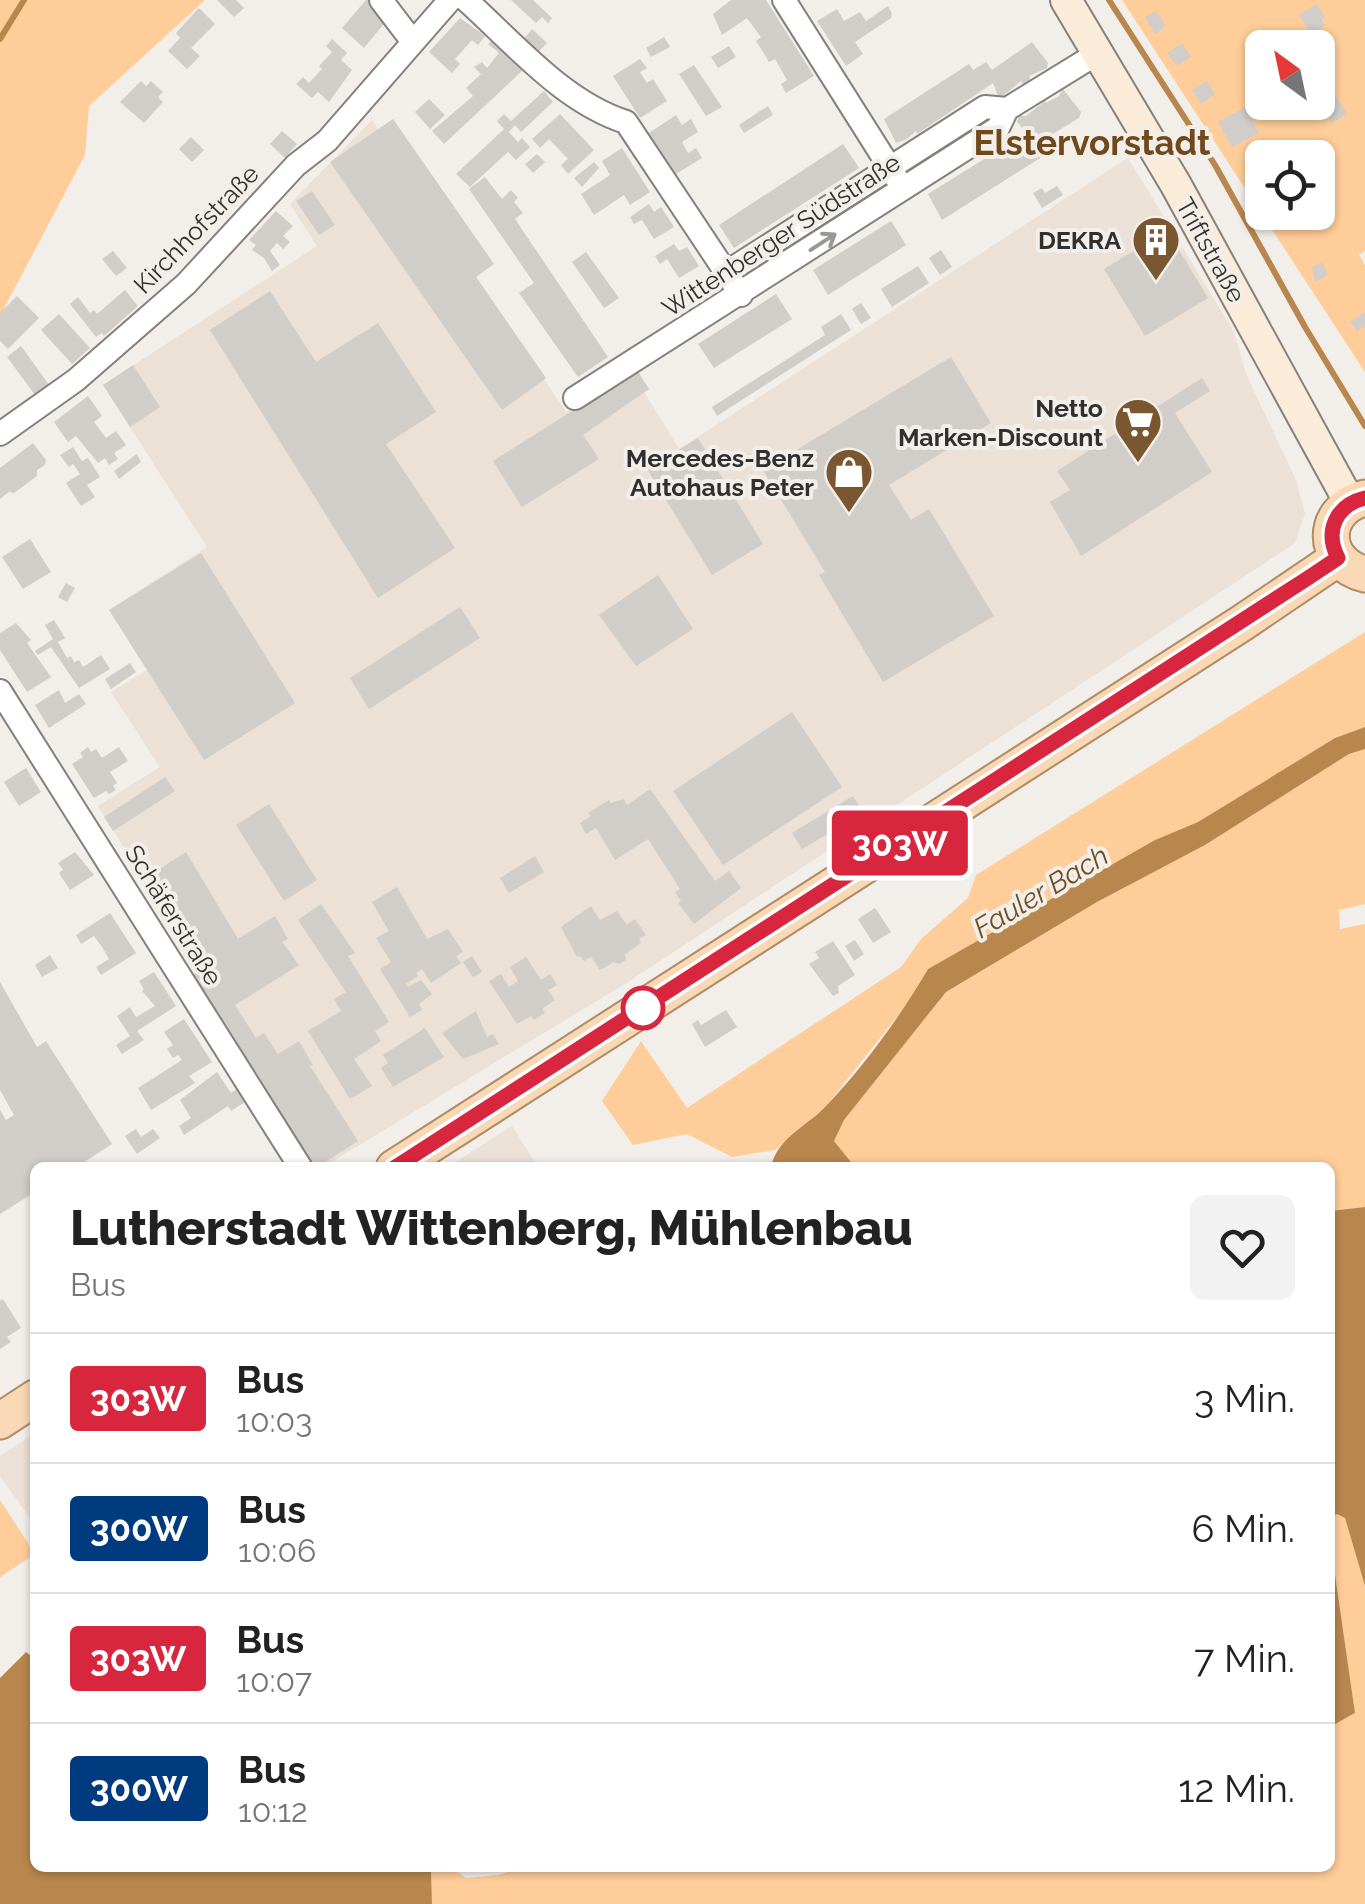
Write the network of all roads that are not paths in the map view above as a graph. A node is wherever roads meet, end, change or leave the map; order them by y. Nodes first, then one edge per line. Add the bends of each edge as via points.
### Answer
1 (381, 0) edge
2 (450, 0) edge
3 (466, 0) edge
4 (784, 0) edge
5 (1066, 0) edge
6 (412, 42) junction
7 (1098, 53) junction
8 (1006, 109) junction
9 (890, 168) junction
10 (904, 190) junction
11 (724, 274) junction
12 (741, 295) junction
13 (576, 398) dead end
14 (0, 434) edge
15 (1357, 501) edge
16 (1351, 566) edge
17 (0, 692) edge
18 (296, 1162) edge
19 (403, 1162) edge
20 (30, 1401) edge
21 (0, 1421) edge

1 - 6 street
2 - 6 street, Kirchhofstraße
3 - 11 street via 571,94 626,122
4 - 9 street
5 - 7 main road, Triftstraße
6 - 14 street, Kirchhofstraße via 327,141 296,164 173,296 76,380
7 - 8 street, Wittenberger Südstraße
7 - 15 main road, Triftstraße
8 - 9 street, Wittenberger Südstraße via 985,108
8 - 10 street, Wittenberger Südstraße via 998,128
9 - 10 street
9 - 11 street, Wittenberger Südstraße
12 -> 10 street, Wittenberger Südstraße
11 - 12 street
12 - 13 street, Wittenberger Südstraße
15 - 16 main road via 1338,514 1332,528 1332,543
16 - 19 main road via 1242,623
17 - 18 street, Schäferstraße
20 - 21 main road

